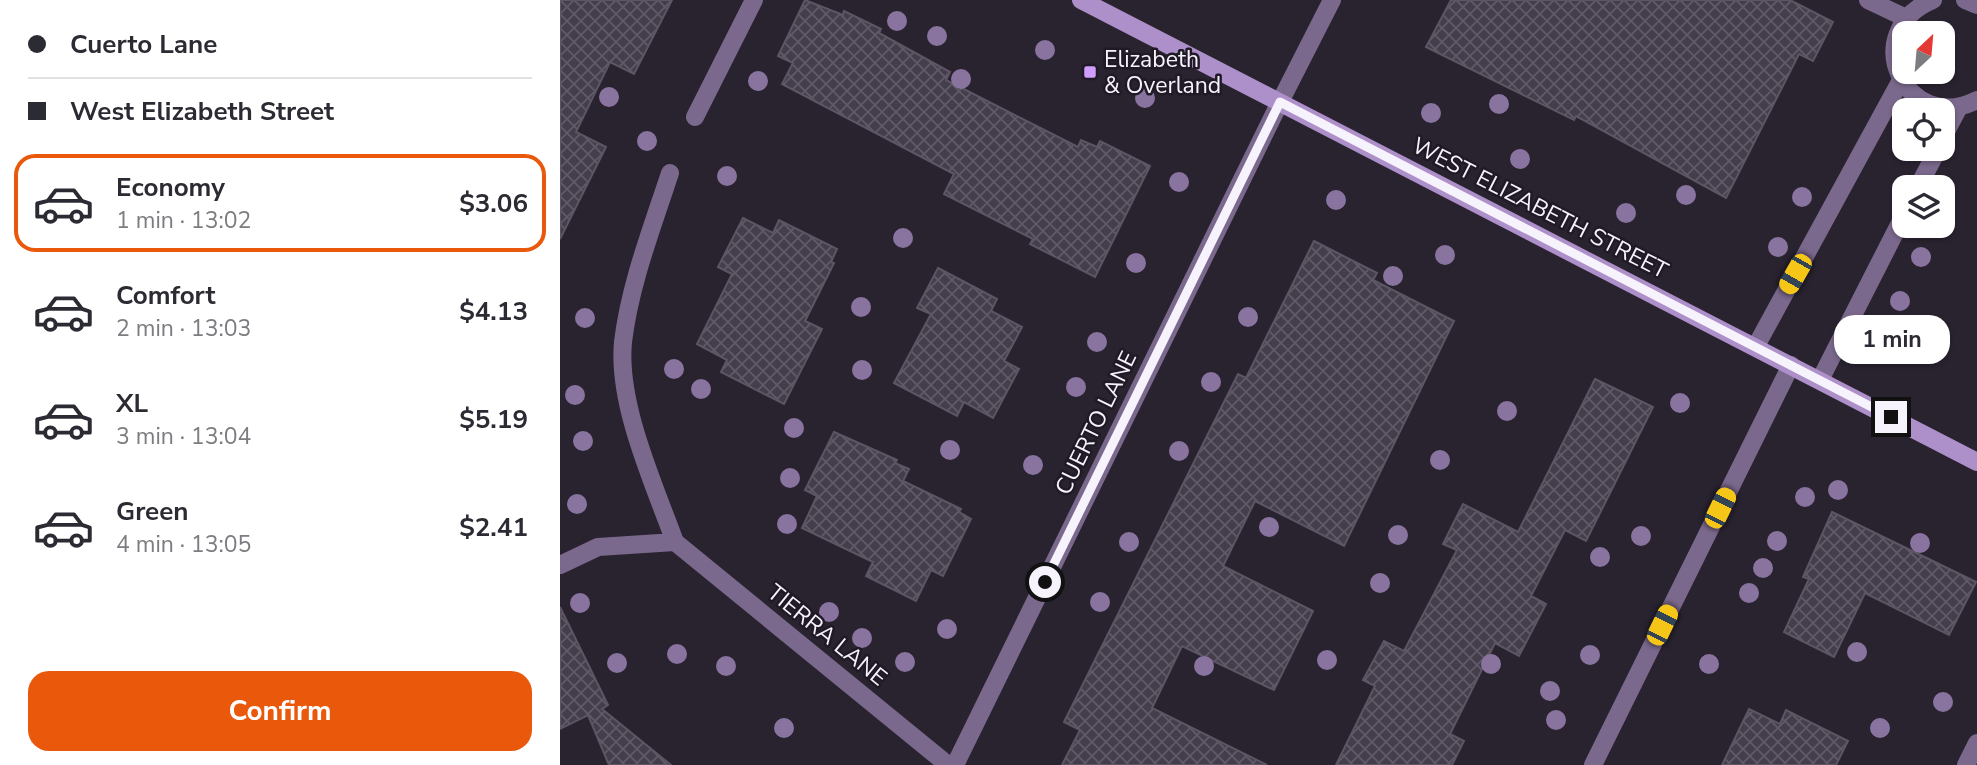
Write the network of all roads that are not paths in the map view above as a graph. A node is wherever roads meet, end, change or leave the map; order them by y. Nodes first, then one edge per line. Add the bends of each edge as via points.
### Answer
1 (754, 0) edge
2 (1081, 0) edge
3 (1332, 0) edge
4 (1868, 0) edge
5 (1933, 0) edge
6 (1965, 0) edge
7 (1977, 5) edge
8 (1906, 18) junction
9 (1904, 21) edge
10 (1899, 84) edge
11 (1904, 84) edge
12 (1977, 100) edge
13 (1280, 102) junction
14 (1959, 107) junction
15 (1955, 115) edge
16 (695, 117) dead end
17 (670, 173) dead end
18 (1892, 238) edge
19 (1756, 346) junction
20 (1791, 365) junction
21 (1820, 380) junction
22 (1977, 462) edge
23 (675, 542) junction
24 (560, 565) edge
25 (1977, 743) edge
26 (948, 765) edge
27 (955, 765) edge
28 (1593, 765) edge
29 (1966, 765) edge

1 - 16 street
2 - 13 main road, WEST ELIZABETH STREET
3 - 13 street, CUERTO LANE
4 - 8 street
5 - 8 street
6 - 7 street
8 - 9 street
10 - 19 street
11 - 14 street via 1926,103
12 - 14 street
13 - 19 main road, WEST ELIZABETH STREET
13 - 27 street, CUERTO LANE
14 - 15 street
17 - 23 street via 635,278 623,344 626,391
18 - 21 street
19 - 20 main road, WEST ELIZABETH STREET
20 - 21 main road, WEST ELIZABETH STREET
20 - 28 street
21 - 22 main road, WEST ELIZABETH STREET
23 - 24 street via 598,547
23 - 26 street, TIERRA LANE
25 - 29 street

